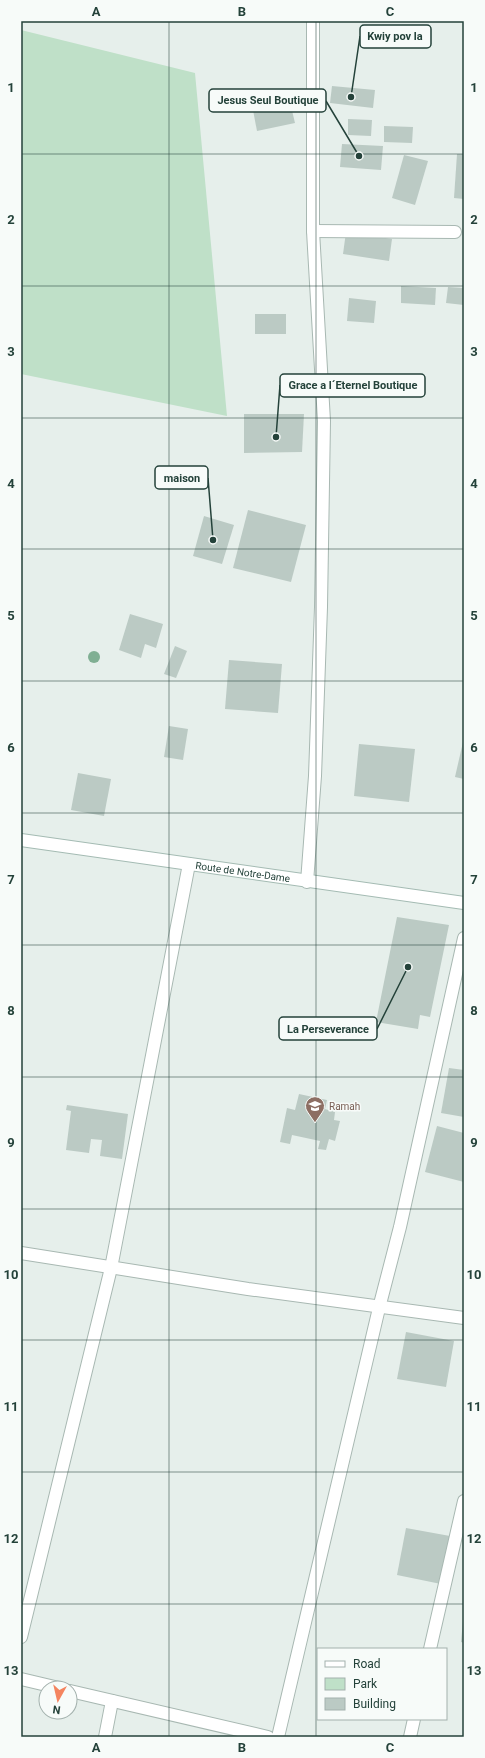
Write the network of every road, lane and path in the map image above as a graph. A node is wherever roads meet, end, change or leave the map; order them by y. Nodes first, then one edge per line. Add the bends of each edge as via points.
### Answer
1 (313, 21) edge
2 (313, 231) junction
3 (455, 232) dead end
4 (21, 840) edge
5 (189, 864) junction
6 (307, 882) junction
7 (464, 903) edge
8 (464, 938) edge
9 (21, 1253) edge
10 (111, 1268) junction
11 (379, 1308) junction
12 (464, 1318) edge
13 (464, 1501) edge
14 (21, 1637) edge
15 (430, 1648) edge
16 (21, 1679) edge
17 (38, 1683) edge
18 (78, 1693) edge
19 (112, 1701) junction
20 (414, 1720) edge
21 (105, 1737) edge
22 (268, 1737) edge
23 (278, 1737) edge
24 (410, 1737) edge

1 - 2 street
2 - 3 street
2 - 6 street via 324,420 315,776
4 - 5 street, Route de Notre-Dame
5 - 6 street, Route de Notre-Dame
5 - 10 street
6 - 7 street, Route de Notre-Dame
8 - 11 street via 400,1227
9 - 10 street
10 - 11 street
10 - 14 street
11 - 12 street
11 - 23 street
13 - 15 street
16 - 17 street
18 - 19 street
19 - 21 street
19 - 22 street
20 - 24 street

